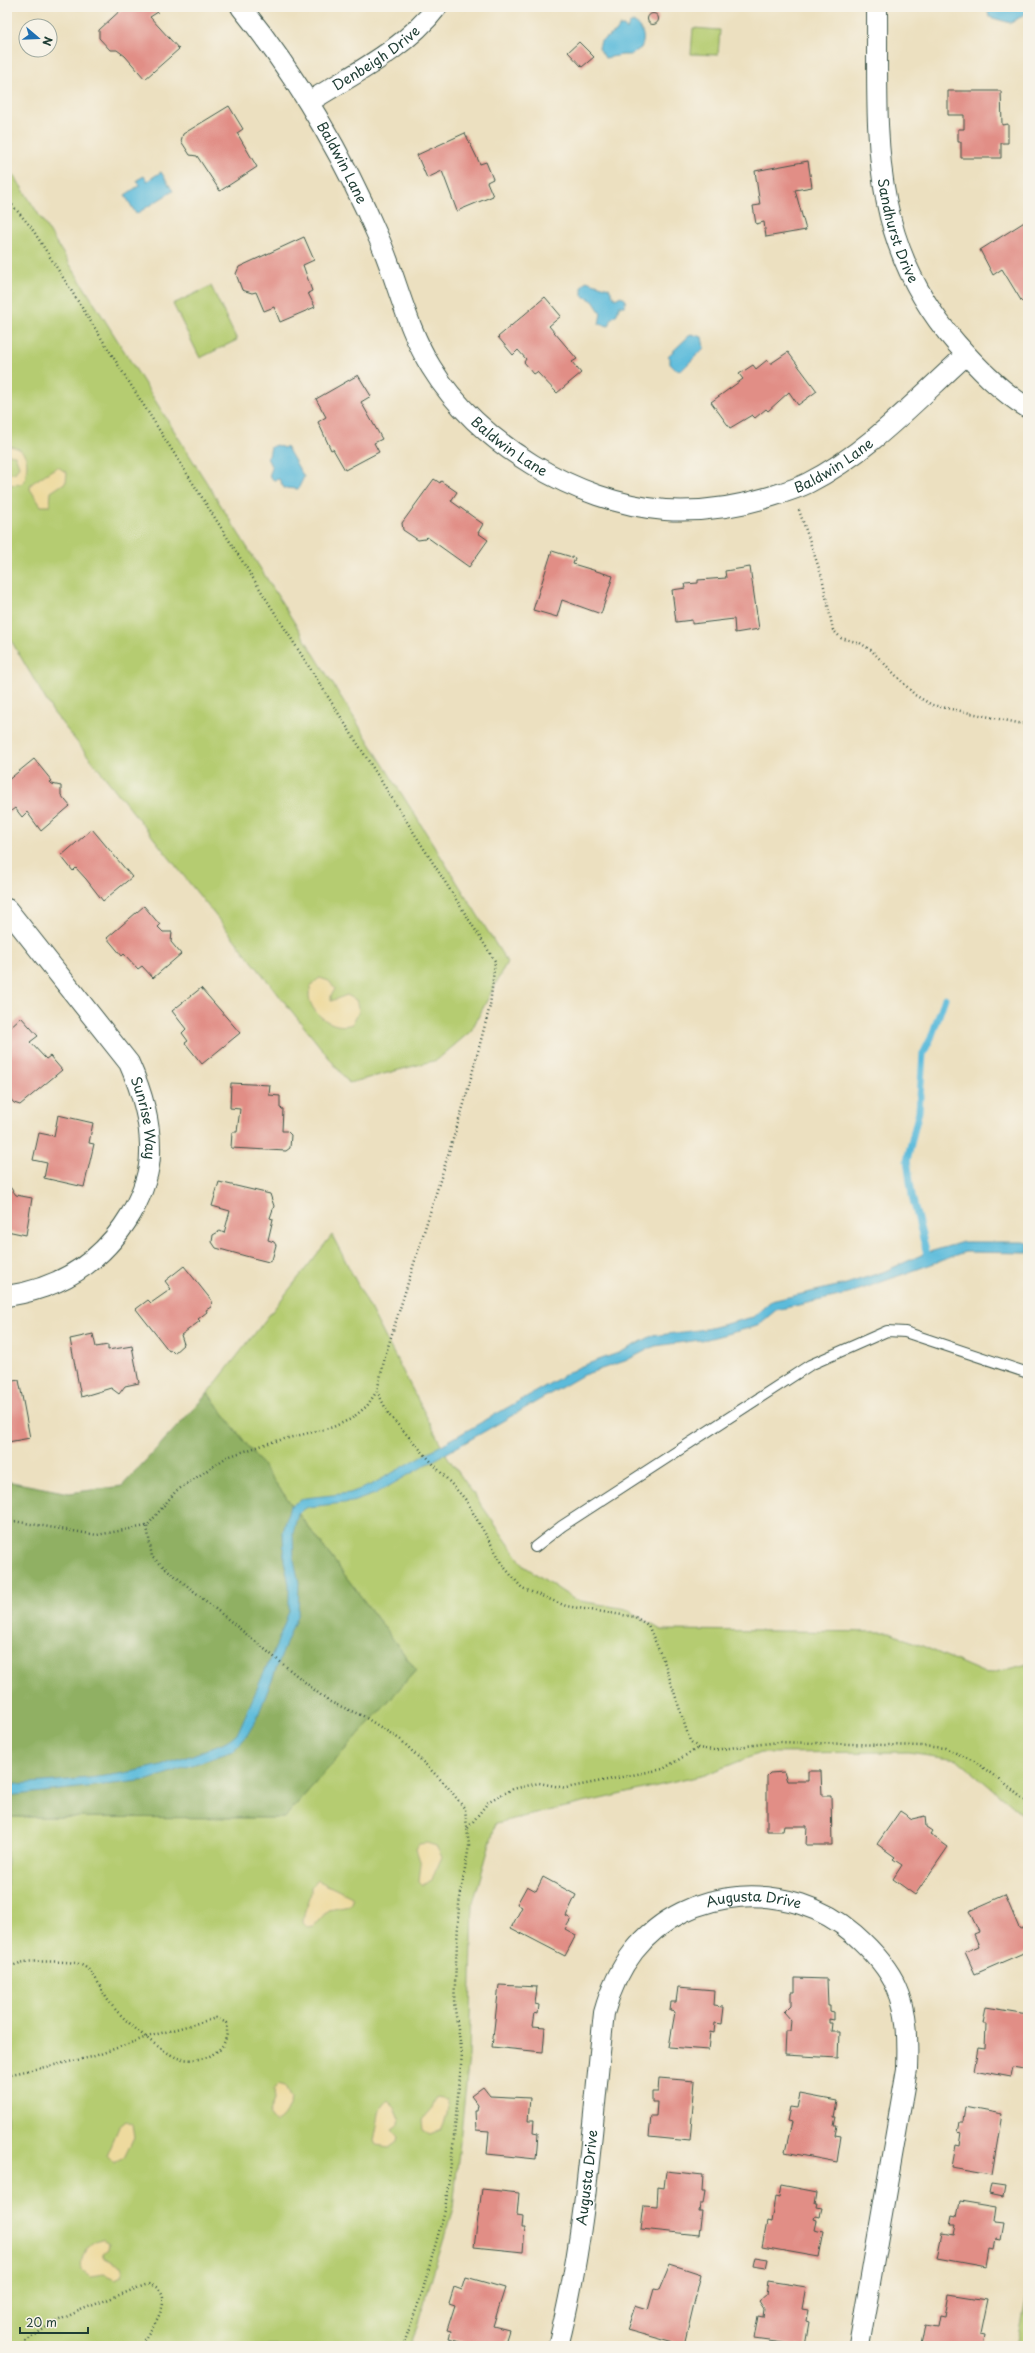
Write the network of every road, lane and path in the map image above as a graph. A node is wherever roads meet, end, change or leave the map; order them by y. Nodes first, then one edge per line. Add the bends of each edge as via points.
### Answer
1 (241, 7) edge
2 (437, 7) edge
3 (877, 7) edge
4 (309, 102) junction
5 (7, 199) edge
6 (966, 355) junction
7 (1028, 408) edge
8 (793, 489) junction
9 (1028, 725) edge
10 (7, 909) edge
11 (7, 1296) edge
12 (1028, 1373) edge
13 (377, 1391) junction
14 (7, 1520) edge
15 (146, 1526) junction
16 (535, 1547) dead end
17 (698, 1748) junction
18 (1028, 1803) edge
19 (468, 1828) junction
20 (7, 1968) edge
21 (147, 2037) junction
22 (7, 2076) edge
23 (19, 2346) edge
24 (140, 2346) edge
25 (403, 2346) edge
26 (558, 2346) edge
27 (859, 2346) edge

1 - 4 street, Baldwin Lane
2 - 4 street, Denbeigh Drive via 416,32 400,44
3 - 6 street, Sandhurst Drive via 878,134 887,209 896,242 920,295 940,325
4 - 8 street, Baldwin Lane via 369,216 431,368 445,387 490,434 535,466 562,480 634,505 676,510 716,508 753,502
5 - 13 path via 31,227 495,961 490,1006 464,1104 386,1353
6 - 7 street, Sandhurst Drive via 985,374
6 - 8 street, Baldwin Lane via 856,454
8 - 9 path via 822,577 833,630 841,638 860,643 871,650 915,695 932,705
10 - 11 street, Sunrise Way via 129,1063 141,1090 150,1155 145,1184 136,1205 123,1228 106,1249 60,1281 34,1291
12 - 16 lane via 906,1332 887,1331 810,1365 774,1387 562,1526
13 - 15 path via 356,1415 333,1427 272,1442 227,1457 176,1491
13 - 17 path via 389,1414 465,1499 505,1568 522,1588 566,1606 635,1617 648,1625 665,1664 690,1740
14 - 15 path via 97,1535
15 - 19 path via 152,1558 328,1701 363,1716 400,1740 448,1786 465,1809
17 - 18 path via 713,1750 779,1742 946,1748 974,1761
17 - 19 path via 663,1769 566,1788 539,1783 513,1789 489,1801
19 - 25 path via 469,1846 459,1904 454,2003 462,2054 454,2147 445,2210 422,2293
20 - 21 path via 24,1962 78,1963 97,1979 101,1990 121,2017
21 - 21 path via 216,2018 227,2023 224,2044 210,2057 177,2058
21 - 22 path via 92,2057
23 - 24 path via 51,2324 82,2309 148,2284 156,2286 164,2299 161,2312
26 - 27 street, Augusta Drive via 577,2255 604,2013 617,1976 634,1951 672,1918 691,1908 721,1899 764,1896 814,1908 842,1923 867,1945 887,1969 898,1989 904,2011 908,2047 907,2069

